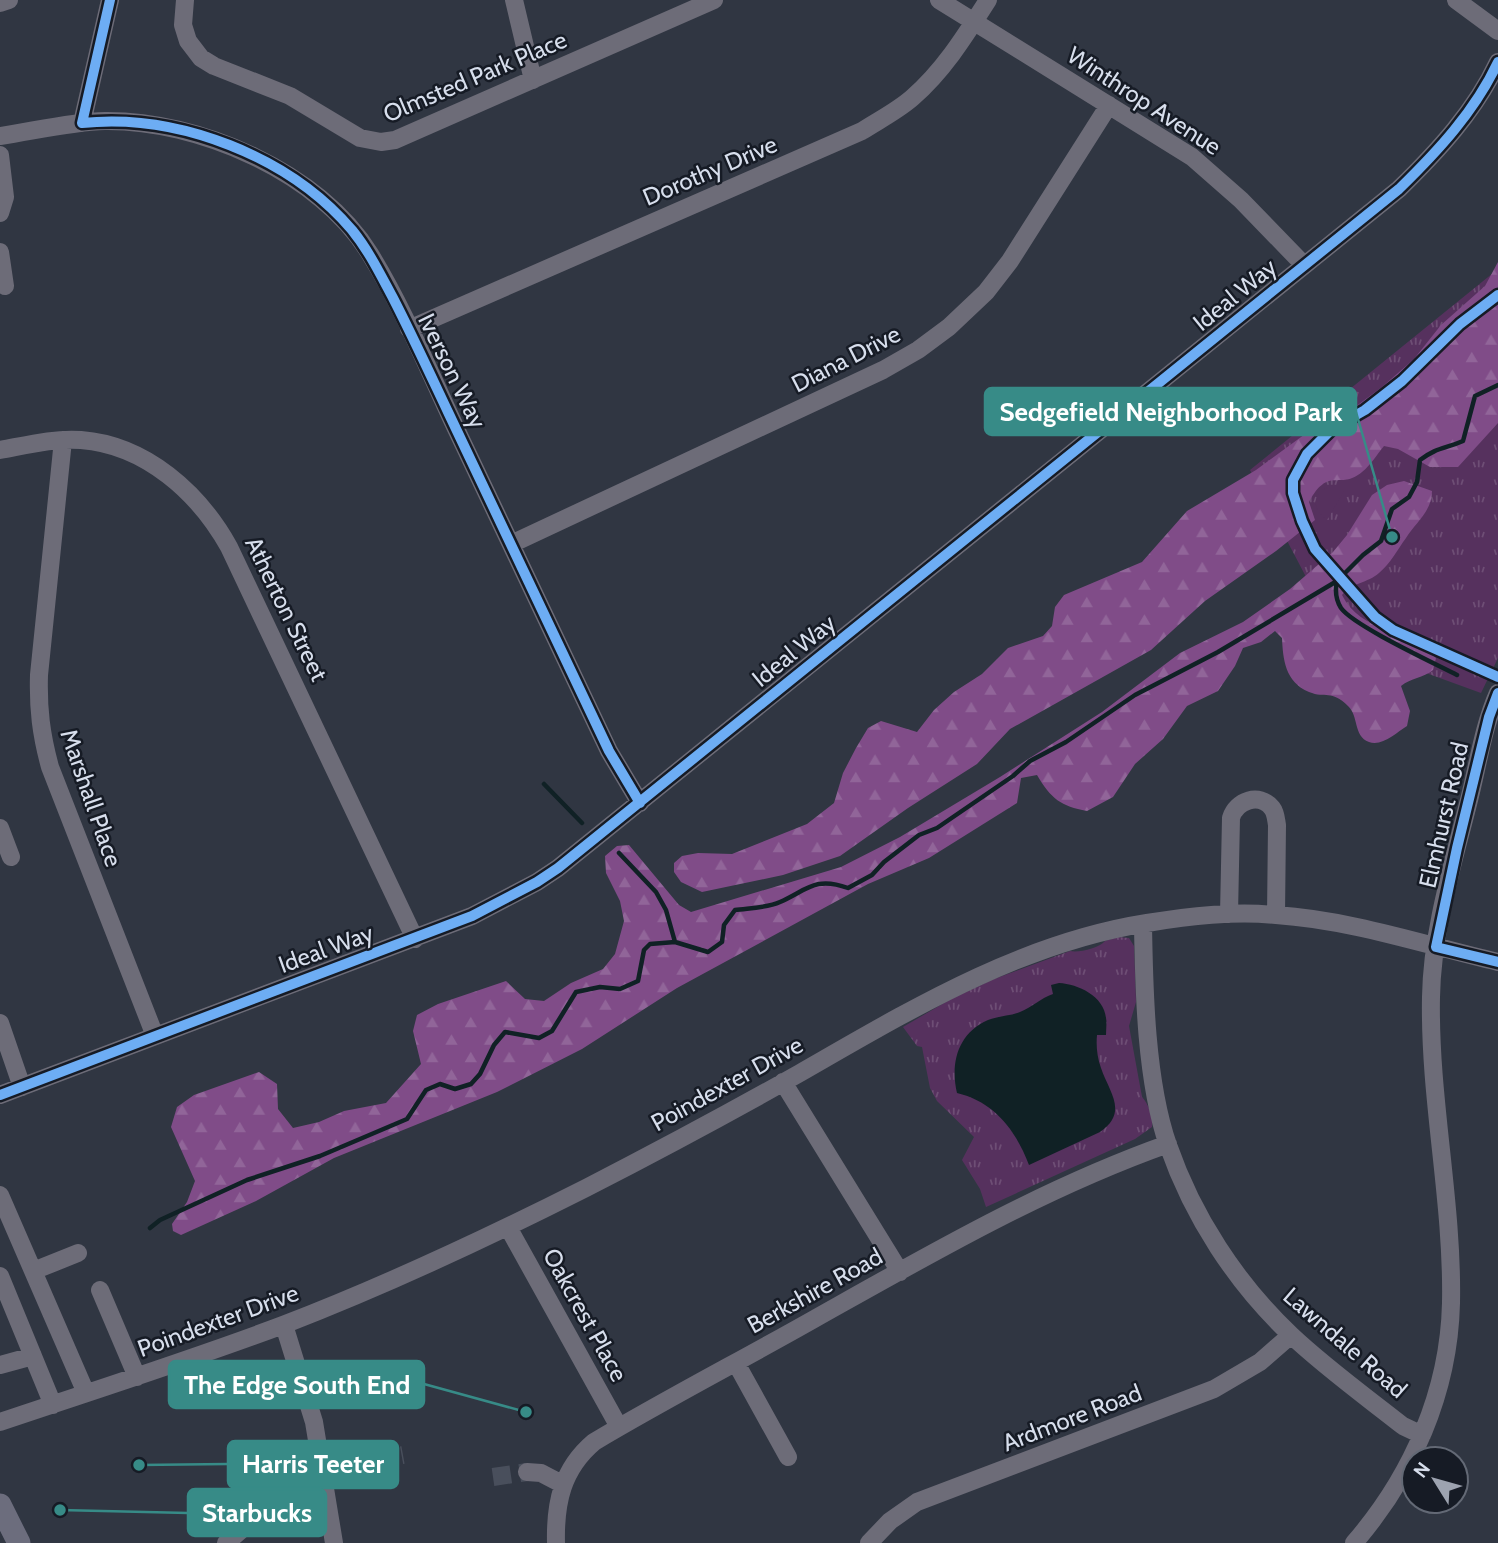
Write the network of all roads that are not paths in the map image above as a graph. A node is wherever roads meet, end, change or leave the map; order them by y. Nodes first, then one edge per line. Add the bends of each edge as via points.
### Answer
1 (9, 0) edge
2 (110, 0) edge
3 (185, 0) edge
4 (514, 0) edge
5 (714, 0) edge
6 (939, 0) edge
7 (988, 0) edge
8 (1456, 0) edge
9 (0, 3) edge
10 (974, 21) junction
11 (1498, 31) edge
12 (1498, 62) edge
13 (533, 80) junction
14 (1109, 105) junction
15 (82, 123) junction
16 (0, 136) edge
17 (0, 155) edge
18 (0, 212) edge
19 (0, 252) edge
20 (1304, 265) junction
21 (5, 286) dead end
22 (409, 329) junction
23 (63, 440) junction
24 (0, 450) edge
25 (511, 544) junction
26 (1498, 694) edge
27 (640, 803) junction
28 (0, 828) edge
29 (11, 857) dead end
30 (1229, 914) junction
31 (1276, 915) junction
32 (1143, 924) junction
33 (415, 939) junction
34 (1436, 947) junction
35 (1498, 962) edge
36 (0, 1023) edge
37 (155, 1036) junction
38 (783, 1082) junction
39 (22, 1087) junction
40 (0, 1095) edge
41 (1168, 1144) junction
42 (0, 1195) edge
43 (5, 1221) edge
44 (508, 1227) junction
45 (78, 1253) dead end
46 (31, 1268) junction
47 (900, 1272) junction
48 (1, 1277) edge
49 (100, 1290) dead end
50 (284, 1325) junction
51 (1291, 1335) junction
52 (33, 1356) junction
53 (736, 1363) junction
54 (0, 1365) edge
55 (137, 1377) junction
56 (86, 1393) junction
57 (53, 1405) junction
58 (0, 1422) edge
59 (619, 1427) junction
60 (1422, 1435) junction
61 (788, 1457) dead end
62 (321, 1459) junction
63 (376, 1460) tunnel mouth
64 (527, 1472) tunnel mouth
65 (562, 1484) junction
66 (0, 1505) edge
67 (19, 1543) edge
68 (226, 1543) edge
69 (334, 1543) edge
70 (556, 1543) edge
71 (870, 1543) edge
72 (1354, 1543) edge

1 - 9 street
2 - 15 street
3 - 13 street, Olmsted Park Place via 185,33 201,58 290,96 366,140 395,140
4 - 13 street
5 - 13 street, Olmsted Park Place
6 - 10 street, Winthrop Avenue
7 - 10 street, Dorothy Drive
8 - 11 street
10 - 14 street, Winthrop Avenue
10 - 22 street, Dorothy Drive via 932,79 911,99 862,131
12 - 20 street, Ideal Way via 1457,127 1427,162
14 - 20 street, Winthrop Avenue via 1192,157
14 - 25 street, Diana Drive via 1010,261 972,306 928,343 883,370
15 - 16 street, Iverson Way
15 - 22 street, Iverson Way via 146,124 184,131 243,152 300,184 351,229 369,253
17 - 18 street via 5,197
19 - 21 street
20 - 27 street, Ideal Way
22 - 25 street, Iverson Way
23 - 24 street, Atherton Street
23 - 33 street, Atherton Street via 102,444 146,461 170,475 211,517
23 - 37 street, Marshall Place via 39,675 42,737
25 - 27 street, Iverson Way via 609,751
26 - 34 street, Elmhurst Road
27 - 33 street, Ideal Way via 537,882
28 - 29 street
30 - 31 street, Poindexter Drive
30 - 31 street via 1231,818 1234,809 1249,800 1263,802 1274,811
30 - 32 street, Poindexter Drive
31 - 34 street, Poindexter Drive via 1353,926
32 - 38 street, Poindexter Drive via 1088,936 999,967 913,1007
32 - 41 street, Lawndale Road via 1152,1071
33 - 37 street, Ideal Way
34 - 35 street, Poindexter Drive
34 - 60 street, Elmhurst Road via 1432,1037 1451,1303 1444,1362
36 - 39 street
37 - 39 street, Ideal Way
38 - 44 street, Poindexter Drive
38 - 47 street
39 - 40 street, Ideal Way
41 - 47 street, Berkshire Road via 1051,1193
41 - 51 street, Lawndale Road via 1212,1238 1237,1275
42 - 43 street
43 - 46 street
44 - 50 street, Poindexter Drive
44 - 59 street, Oakcrest Place
45 - 46 street
46 - 48 street
46 - 56 street
47 - 53 street, Berkshire Road
48 - 52 street
49 - 55 street
50 - 55 street, Poindexter Drive
50 - 62 street via 305,1386
51 - 60 street, Lawndale Road via 1403,1426
51 - 71 street, Ardmore Road via 1260,1362 1214,1389 917,1502
52 - 54 street
52 - 57 street
53 - 59 street, Berkshire Road
53 - 61 street
55 - 56 street, Poindexter Drive
56 - 57 street, Poindexter Drive
57 - 58 street, Poindexter Drive
59 - 65 street, Berkshire Road via 581,1453
60 - 72 street, Elmhurst Road via 1393,1491
62 - 63 street via 344,1455
62 - 68 street via 296,1466 255,1518
62 - 69 street
64 - 65 street via 541,1473
65 - 70 street, Berkshire Road
66 - 67 main road

